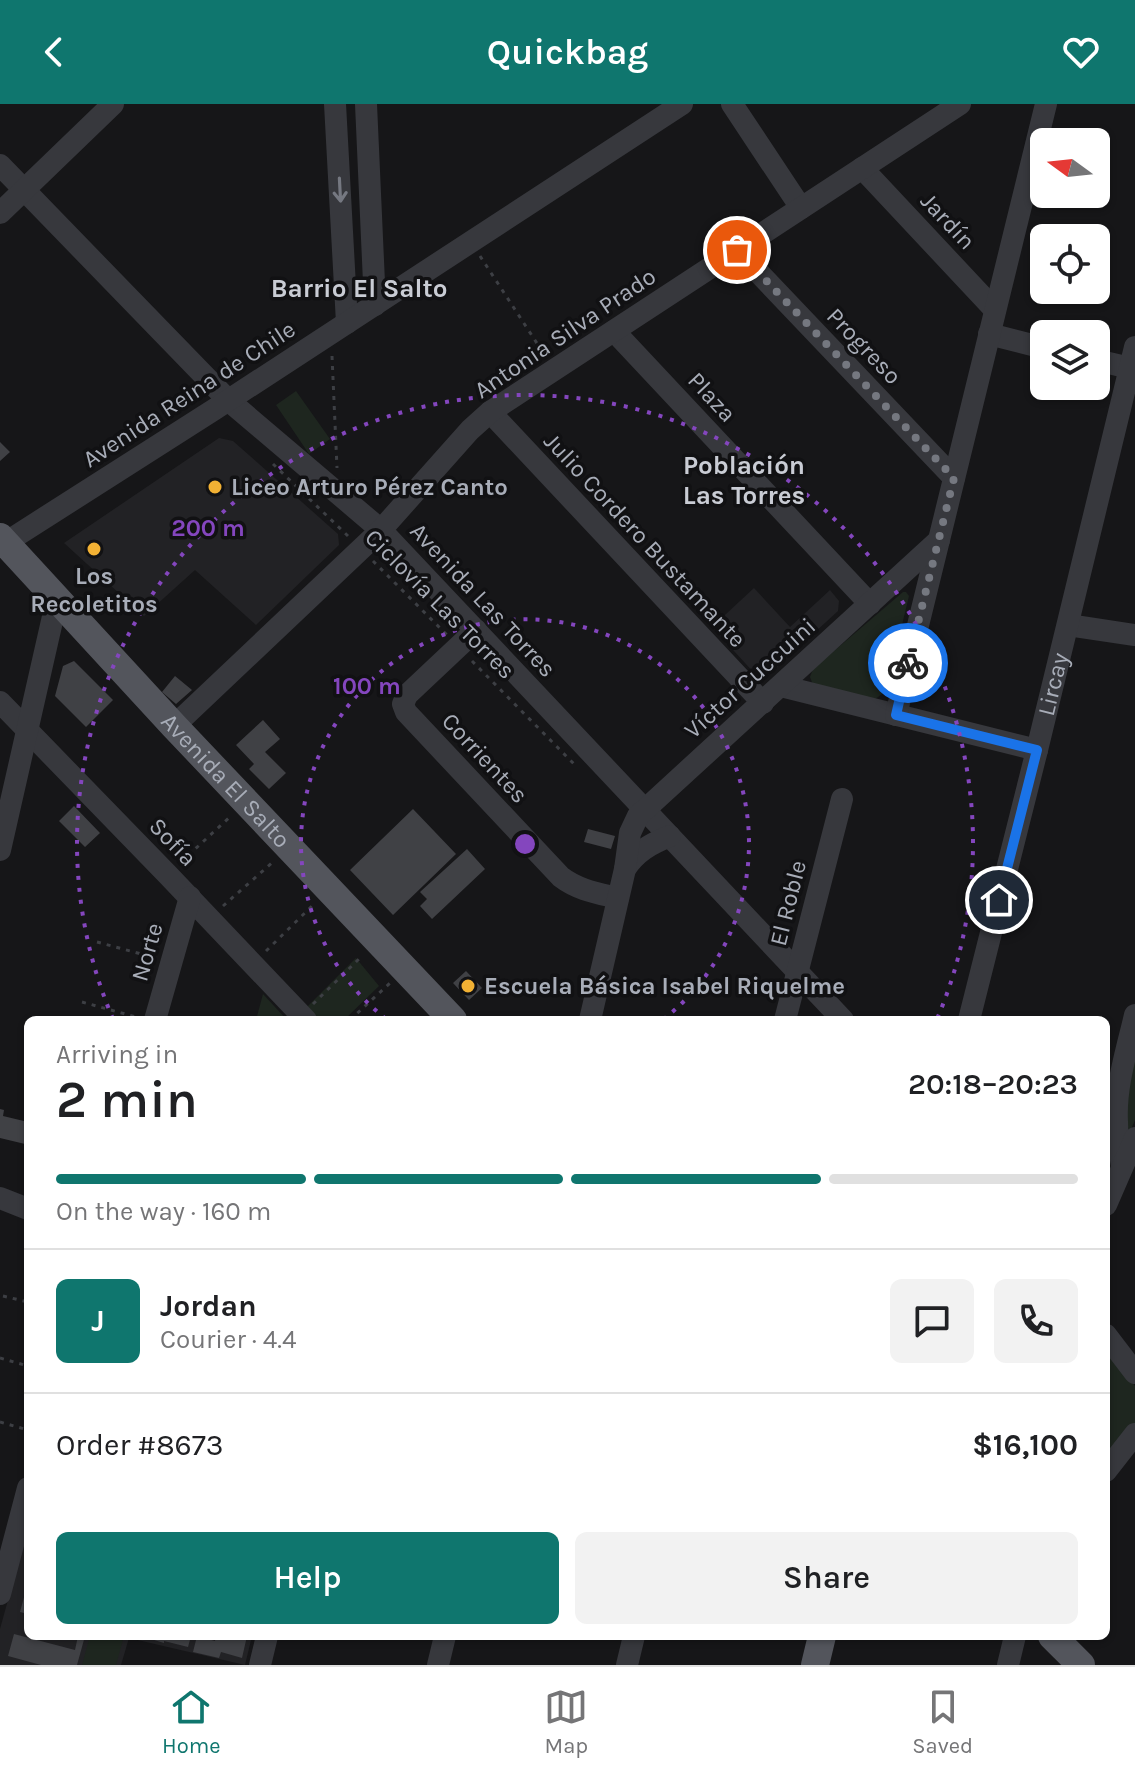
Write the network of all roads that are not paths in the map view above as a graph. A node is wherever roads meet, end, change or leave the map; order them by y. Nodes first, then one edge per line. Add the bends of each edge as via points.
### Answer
1 (113, 104) edge
2 (366, 104) edge
3 (682, 104) edge
4 (732, 104) edge
5 (960, 104) edge
6 (1046, 104) edge
7 (340, 107) edge
8 (0, 165) edge
9 (862, 168) junction
10 (24, 190) junction
11 (801, 208) junction
12 (0, 213) edge
13 (737, 250) junction
14 (375, 305) junction
15 (995, 310) junction
16 (339, 328) junction
17 (614, 331) junction
18 (989, 334) junction
19 (1030, 344) edge
20 (1132, 358) edge
21 (1110, 359) edge
22 (228, 400) junction
23 (490, 412) junction
24 (954, 478) junction
25 (381, 530) junction
26 (939, 540) junction
27 (1, 545) edge
28 (57, 599) junction
29 (870, 604) junction
30 (1068, 625) junction
31 (476, 630) junction
32 (1135, 635) edge
33 (781, 686) junction
34 (0, 702) edge
35 (763, 703) junction
36 (896, 715) junction
37 (174, 726) junction
38 (27, 729) junction
39 (1037, 750) junction
40 (842, 799) dead end
41 (645, 808) junction
42 (670, 836) junction
43 (0, 850) edge
44 (625, 869) junction
45 (190, 897) junction
46 (618, 898) junction
47 (797, 973) junction
48 (1135, 1015) edge
49 (156, 1016) edge
50 (302, 1016) edge
51 (449, 1016) edge
52 (591, 1016) edge
53 (786, 1016) edge
54 (839, 1016) edge
55 (970, 1016) edge
56 (1135, 1138) edge
57 (1122, 1167) junction
58 (1110, 1196) edge
59 (0, 1198) edge
60 (24, 1207) edge
61 (1110, 1340) edge
62 (1135, 1373) edge
63 (1135, 1434) edge
64 (1110, 1466) edge
65 (24, 1503) edge
66 (0, 1594) edge
67 (266, 1640) edge
68 (444, 1640) edge
69 (633, 1640) edge
70 (821, 1640) edge
71 (1014, 1640) edge
72 (1056, 1640) edge
73 (260, 1665) edge
74 (438, 1665) edge
75 (627, 1665) edge
76 (815, 1665) edge
77 (1008, 1665) edge
78 (1081, 1665) edge

1 - 10 street
2 - 14 street
3 - 14 street, Avenida Reina de Chile
4 - 11 street
5 - 9 street, Antonia Silva Prado
6 - 15 street
7 -> 16 street
8 - 10 street, Avenida Las Torres
9 - 11 street, Antonia Silva Prado
9 - 15 street, Jardín
10 - 12 street
10 - 22 street, Avenida Las Torres
11 - 13 street, Antonia Silva Prado
13 - 17 street, Antonia Silva Prado
13 - 24 street, Progreso
14 - 16 street, Avenida Reina de Chile
15 - 18 street
16 - 22 street, Avenida Reina de Chile
17 - 23 street, Antonia Silva Prado
17 - 29 street, Plaza
18 - 19 street
18 - 24 street
20 - 21 street
20 - 30 street, Lircay
22 - 25 street, Avenida Las Torres
22 - 27 street, Avenida Reina de Chile
23 - 25 street, Antonia Silva Prado
23 - 35 street, Julio Cordero Bustamante
24 - 26 street
25 - 31 street, Avenida Las Torres
25 - 37 street, Antonia Silva Prado
26 - 29 street, Víctor Cuccuini
26 - 36 street
27 - 28 main road, Avenida El Salto
28 - 37 main road, Avenida El Salto
28 - 38 street
29 - 33 street, Víctor Cuccuini
30 - 32 street
30 - 39 street, Lircay
31 - 41 street, Avenida Las Torres
31 - 46 street, Corrientes via 407,695 406,712 561,877 584,890
33 - 35 street, Víctor Cuccuini
33 - 36 street
34 - 38 street, Sofía
35 - 41 street, Víctor Cuccuini
36 - 39 street
37 - 51 main road, Avenida El Salto
38 - 43 street
38 - 45 street, Sofía
39 - 55 street, Lircay
40 - 47 street, El Roble
41 - 42 street, Avenida Las Torres
41 - 44 street, Víctor Cuccuini via 630,833
42 - 44 street via 642,849
42 - 47 street, Avenida Las Torres
44 - 46 street, Víctor Cuccuini
45 - 49 street, Norte
45 - 50 street, Sofía
46 - 52 street, Víctor Cuccuini
47 - 53 street, El Roble
47 - 54 street, Avenida Las Torres
48 - 57 street via 1117,1100
56 - 57 street
57 - 58 street
59 - 60 street
61 - 62 street
63 - 64 street
65 - 66 street
67 - 73 street
68 - 74 street
69 - 75 street
70 - 76 main road
71 - 77 street
72 - 78 main road

